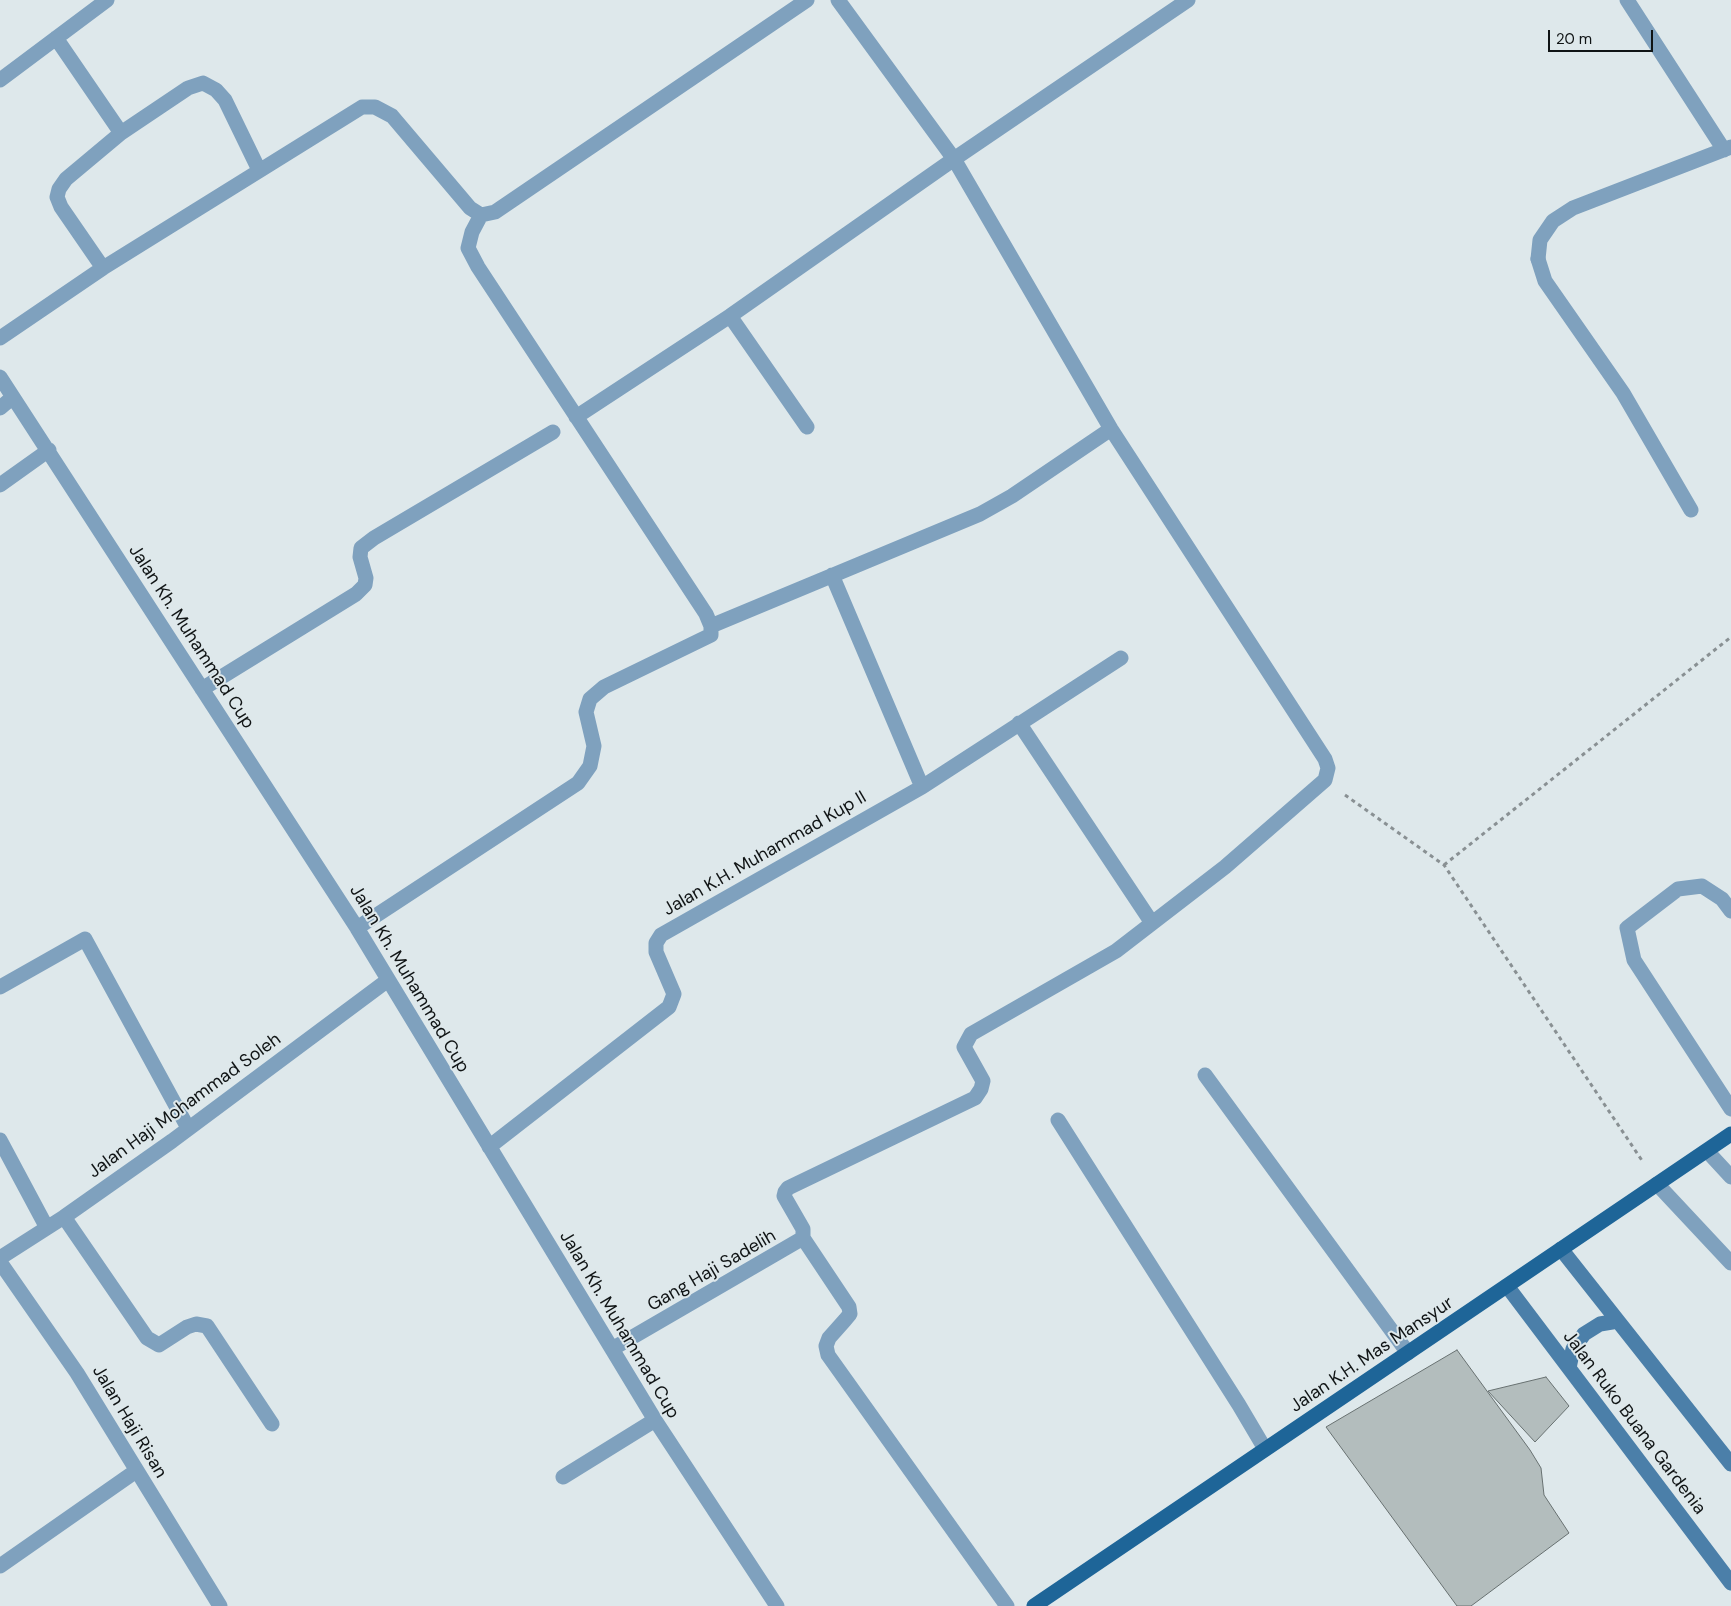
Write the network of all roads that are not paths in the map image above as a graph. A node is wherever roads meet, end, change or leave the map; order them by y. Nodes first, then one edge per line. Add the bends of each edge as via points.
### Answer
1 (107, 0) edge
2 (807, 0) edge
3 (838, 0) edge
4 (1188, 0) edge
5 (1627, 0) edge
6 (56, 38) junction
7 (0, 80) edge
8 (121, 133) junction
9 (1727, 149) edge
10 (954, 159) junction
11 (259, 170) junction
12 (481, 215) junction
13 (104, 268) junction
14 (730, 316) junction
15 (0, 338) edge
16 (0, 377) edge
17 (13, 397) junction
18 (0, 408) edge
19 (576, 418) junction
20 (807, 427) dead end
21 (1111, 429) junction
22 (553, 432) dead end
23 (49, 450) junction
24 (0, 485) edge
25 (1692, 510) dead end
26 (832, 575) junction
27 (711, 626) junction
28 (1121, 658) dead end
29 (202, 689) junction
30 (1019, 723) junction
31 (922, 787) junction
32 (1731, 910) edge
33 (1152, 923) junction
34 (357, 928) junction
35 (388, 980) junction
36 (0, 987) edge
37 (1205, 1075) dead end
38 (1731, 1109) edge
39 (1058, 1120) dead end
40 (188, 1128) junction
41 (1731, 1134) edge
42 (0, 1140) edge
43 (489, 1147) junction
44 (1706, 1151) junction
45 (1731, 1177) edge
46 (1657, 1184) junction
47 (64, 1217) junction
48 (47, 1228) junction
49 (803, 1238) junction
50 (1561, 1249) junction
51 (0, 1258) edge
52 (0, 1262) edge
53 (1731, 1263) edge
54 (1507, 1286) junction
55 (1618, 1320) junction
56 (612, 1349) junction
57 (1408, 1353) junction
58 (1569, 1368) junction
59 (654, 1420) junction
60 (272, 1424) dead end
61 (1265, 1450) junction
62 (1731, 1464) edge
63 (136, 1471) junction
64 (563, 1477) dead end
65 (0, 1566) edge
66 (1731, 1583) edge
67 (220, 1606) edge
68 (777, 1606) edge
69 (1007, 1606) edge
70 (1034, 1606) edge

1 - 6 street
2 - 12 street via 495,212
3 - 10 street
4 - 10 street
5 - 9 street
6 - 7 street
6 - 8 street
8 - 11 street via 188,88 203,83 225,100
8 - 13 street via 66,179 57,198
9 - 25 street via 1573,208 1553,221 1540,240 1538,259 1545,281 1623,393
10 - 14 street
10 - 21 street
11 - 12 street via 362,107 375,107 402,125 470,208
11 - 13 street
12 - 19 street via 468,248
13 - 15 street
14 - 19 street
14 - 20 street
16 - 17 street, Jalan Kh. Muhammad Cup
17 - 18 street
17 - 23 street, Jalan Kh. Muhammad Cup
19 - 27 street
21 - 26 street via 980,514
21 - 33 street via 1328,768 1325,780 1225,867
22 - 29 street via 374,538 361,548 366,578 365,585 356,594
23 - 24 street
23 - 29 street, Jalan Kh. Muhammad Cup
26 - 27 street
26 - 31 street
27 - 34 street via 709,637 604,687 590,699 586,712 594,746 590,766 578,783
28 - 30 street, Jalan K.H. Muhammad Kup II
29 - 34 street, Jalan Kh. Muhammad Cup
30 - 31 street, Jalan K.H. Muhammad Kup II
30 - 33 street
31 - 43 street, Jalan K.H. Muhammad Kup II via 661,935 656,943 656,952 674,994 669,1007
32 - 38 street via 1722,899 1702,886 1678,889 1627,928 1634,960
33 - 49 street via 1116,951 971,1034 964,1047 983,1081 975,1098 788,1188 784,1196 803,1229
34 - 35 street, Jalan Kh. Muhammad Cup
35 - 40 street, Jalan Haji Mohammad Soleh
35 - 43 street, Jalan Kh. Muhammad Cup
36 - 40 street via 85,939
37 - 57 street
39 - 61 street via 1240,1405
40 - 47 street, Jalan Haji Mohammad Soleh
41 - 44 main road, Jalan K.H. Mas Mansyur
42 - 48 street
43 - 56 street, Jalan Kh. Muhammad Cup
44 - 45 street
44 - 46 main road, Jalan K.H. Mas Mansyur
46 - 50 main road, Jalan K.H. Mas Mansyur
46 - 53 street
47 - 48 street, Jalan Haji Mohammad Soleh
47 - 60 street via 148,1338 159,1345 187,1327 196,1324 207,1326
48 - 51 street, Jalan Haji Mohammad Soleh
49 - 56 street, Gang Haji Sadelih
49 - 69 street via 849,1307 850,1314 829,1338 826,1346 828,1355
50 - 54 main road, Jalan K.H. Mas Mansyur
50 - 55 street
52 - 63 street, Jalan Haji Risan via 77,1373
54 - 57 main road, Jalan K.H. Mas Mansyur
54 - 58 street, Jalan Ruko Buana Gardenia
55 - 58 street via 1600,1324 1584,1334 1573,1349
55 - 62 street
56 - 59 street, Jalan Kh. Muhammad Cup
57 - 61 main road, Jalan K.H. Mas Mansyur
58 - 66 street, Jalan Ruko Buana Gardenia
59 - 64 street
59 - 68 street, Jalan Kh. Muhammad Cup
61 - 70 main road, Jalan K.H. Mas Mansyur
63 - 65 street
63 - 67 street, Jalan Haji Risan

